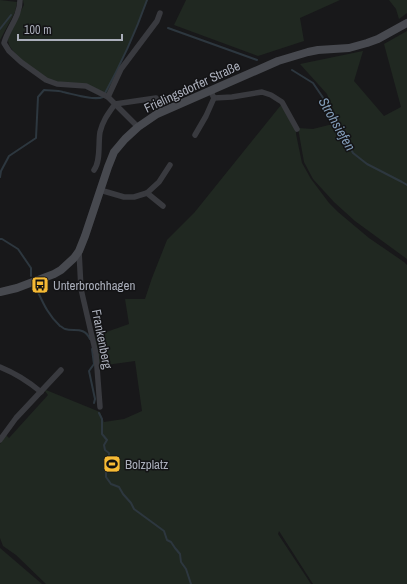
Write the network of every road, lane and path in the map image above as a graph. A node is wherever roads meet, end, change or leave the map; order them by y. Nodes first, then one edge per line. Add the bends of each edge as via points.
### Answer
1 (20, 0) edge
2 (160, 13) dead end
3 (407, 23) edge
4 (2, 44) edge
5 (212, 94) junction
6 (108, 97) junction
7 (156, 98) dead end
8 (115, 104) junction
9 (138, 127) junction
10 (297, 128) dead end
11 (195, 135) dead end
12 (170, 165) dead end
13 (94, 170) dead end
14 (100, 190) junction
15 (147, 193) junction
16 (164, 206) dead end
17 (79, 251) junction
18 (0, 292) edge
19 (0, 367) edge
20 (61, 370) dead end
21 (41, 392) junction
22 (100, 407) dead end
23 (0, 440) edge

1 - 4 street via 18,15
2 - 6 street via 157,21 121,69
3 - 5 main road, Frielingsdorfer Straße via 366,43 349,48 318,50 278,61
4 - 6 street via 46,80 57,84 86,86
5 - 9 main road, Frielingsdorfer Straße via 157,114
5 - 10 street via 232,97 262,92 271,95 282,102
5 - 11 street via 206,116
6 - 8 street
7 - 8 street
8 - 9 street
8 - 13 street via 105,117 100,132 97,164
9 - 14 main road, Frielingsdorfer Straße via 114,152
12 - 15 street via 159,182
14 - 15 street via 124,197
14 - 17 main road, Frielingsdorfer Straße
15 - 16 street
17 - 18 main road, Frielingsdorfer Straße via 54,274
17 - 22 street, Frankenberg via 81,289 96,354
19 - 21 street via 16,374
20 - 21 street
21 - 23 street via 16,418

